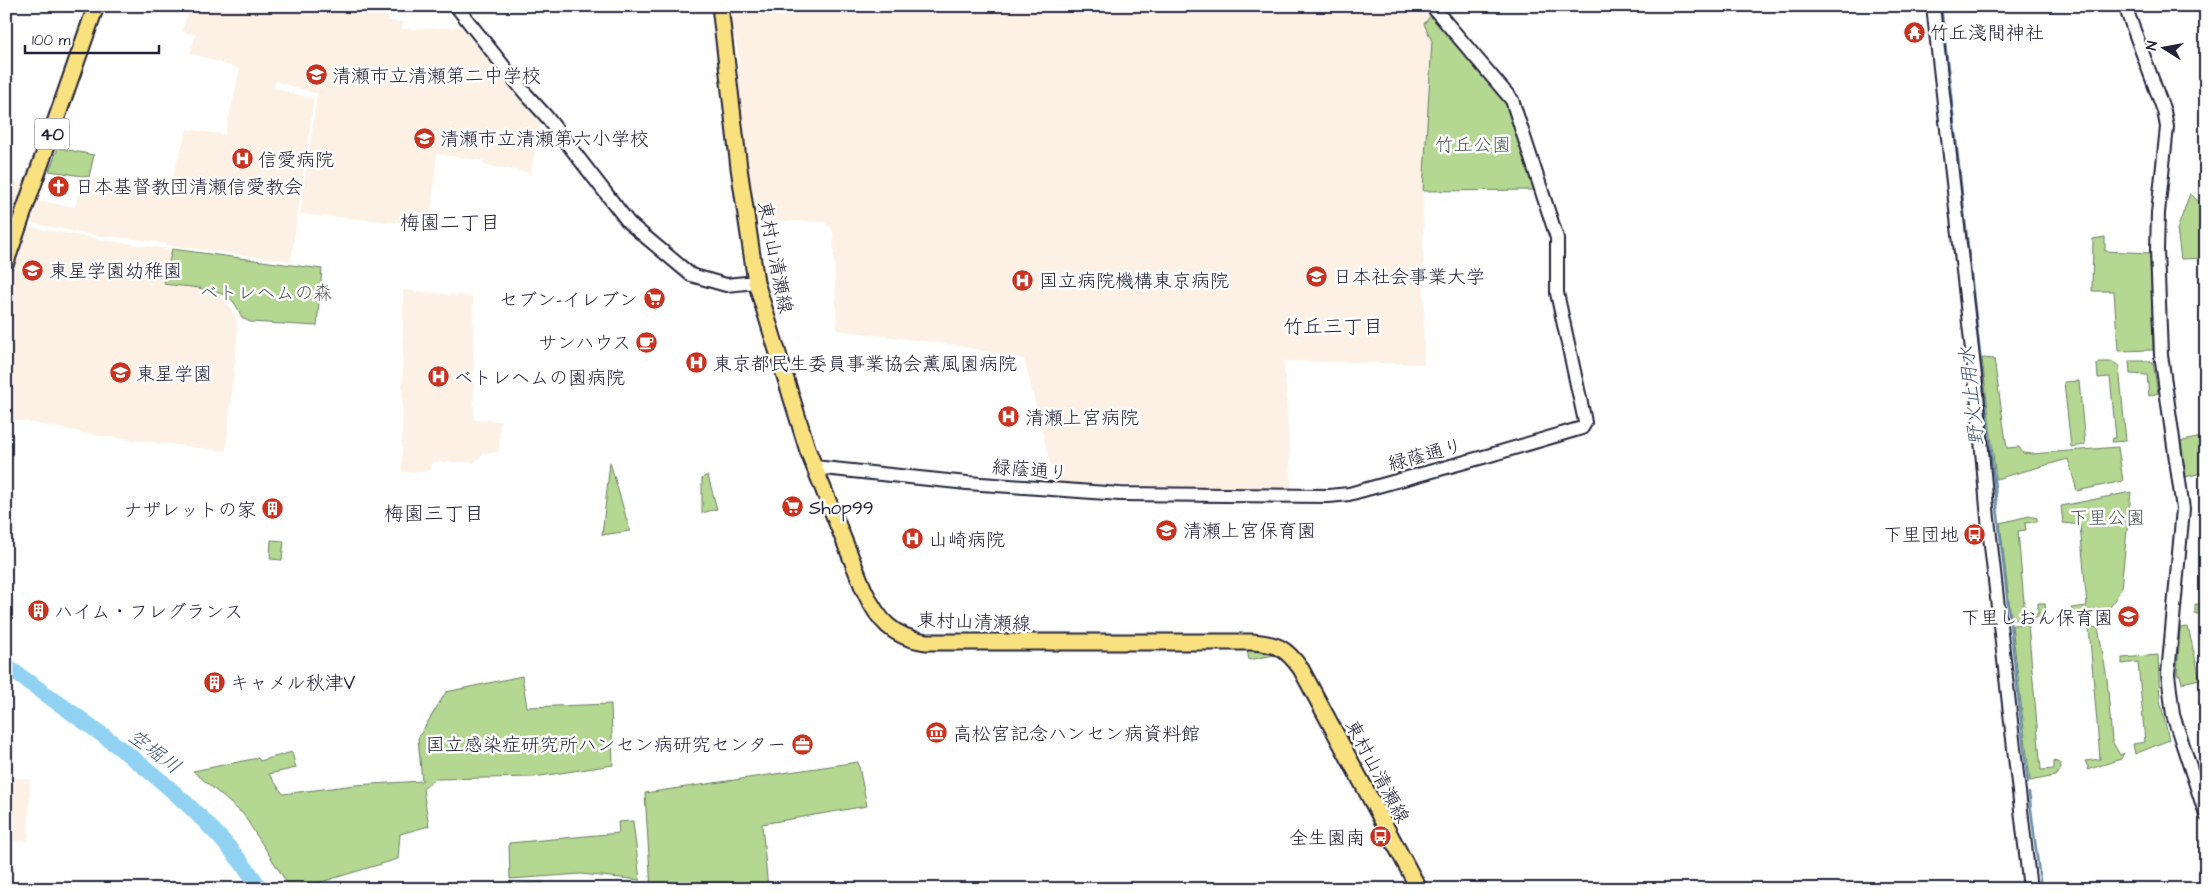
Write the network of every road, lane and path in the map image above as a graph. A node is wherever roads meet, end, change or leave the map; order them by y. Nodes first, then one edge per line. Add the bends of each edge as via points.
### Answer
1 (96, 6) edge
2 (456, 6) edge
3 (720, 6) edge
4 (1432, 6) edge
5 (1933, 6) edge
6 (2125, 6) edge
7 (6, 262) edge
8 (756, 282) junction
9 (814, 467) junction
10 (2206, 815) edge
11 (1419, 889) edge
12 (2030, 889) edge

1 - 7 main road, 40
2 - 8 street via 629,223 691,275 726,285
3 - 8 main road, 東村山清瀬線
4 - 9 street, 緑蔭通り via 1512,100 1557,238 1557,293 1584,417 1582,428 1339,495 1120,494 976,484
5 - 12 street
6 - 10 street via 2167,127 2158,222 2161,355 2183,509 2168,674 2173,714
8 - 9 main road, 東村山清瀬線
9 - 11 main road, 東村山清瀬線 via 872,608 884,624 911,640 943,643 1252,642 1282,648 1301,669

